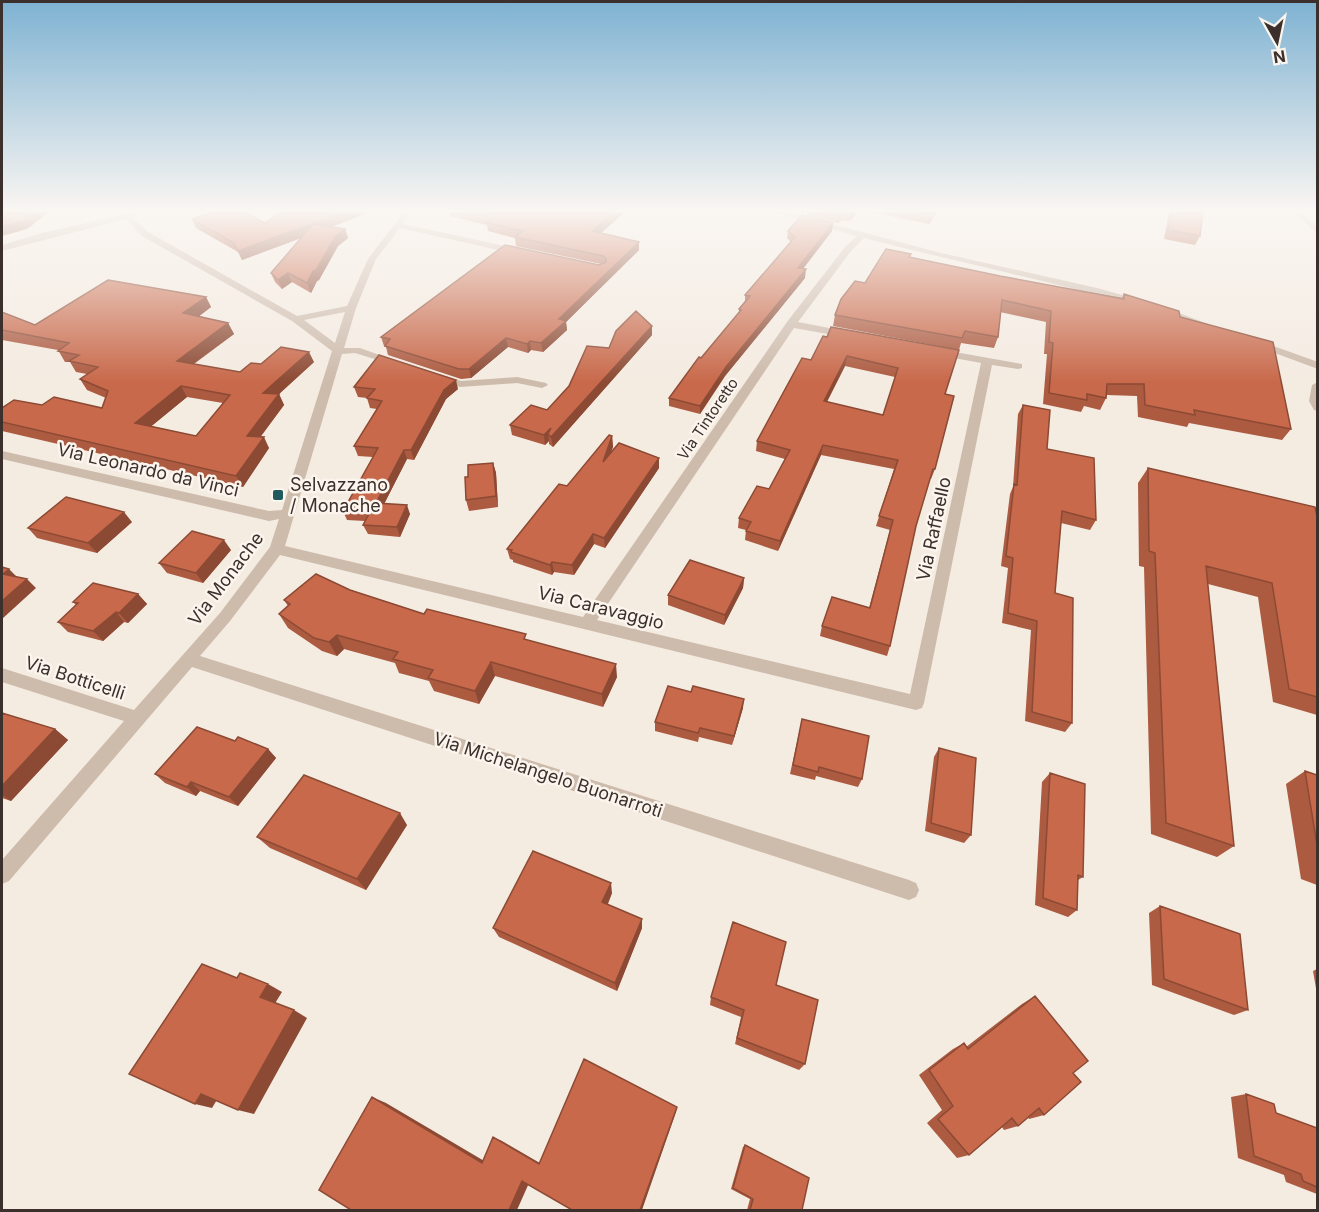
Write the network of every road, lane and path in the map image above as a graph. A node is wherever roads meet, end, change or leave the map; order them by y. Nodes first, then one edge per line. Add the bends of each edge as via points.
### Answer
1 (206, 269) edge
2 (368, 269) edge
3 (833, 269) edge
4 (1004, 269) edge
5 (351, 308) junction
6 (296, 319) junction
7 (791, 324) junction
8 (1217, 329) edge
9 (862, 337) edge
10 (1249, 340) edge
11 (930, 350) edge
12 (339, 351) junction
13 (987, 361) junction
14 (1018, 366) dead end
15 (1317, 366) edge
16 (408, 367) edge
17 (429, 374) edge
18 (542, 385) dead end
19 (1317, 385) edge
20 (1317, 408) edge
21 (2, 455) edge
22 (287, 514) junction
23 (277, 549) junction
24 (586, 625) junction
25 (188, 659) junction
26 (2, 675) edge
27 (916, 704) joint
28 (137, 718) junction
29 (2, 874) edge
30 (909, 890) dead end

1 - 6 street
2 - 5 street, Via Monache
3 - 7 street, Via Tintoretto
4 - 8 street via 1152,306
5 - 6 street
5 - 12 street, Via Monache
6 - 12 street
7 - 9 street
7 - 24 street, Via Tintoretto
10 - 15 street
11 - 13 street
12 - 16 street via 356,350
12 - 22 street, Via Monache
13 - 14 street
13 - 27 street, Via Raffaello
17 - 18 street via 460,384 517,380
19 - 20 street
21 - 22 street, Via Leonardo da Vinci via 268,516
22 - 23 street, Via Monache
23 - 24 street, Via Caravaggio
23 - 25 street, Via Monache
24 - 27 street, Via Caravaggio
25 - 28 street, Via Monache
25 - 30 street, Via Michelangelo Buonarroti
26 - 28 street, Via Botticelli
28 - 29 street, Via Monache

